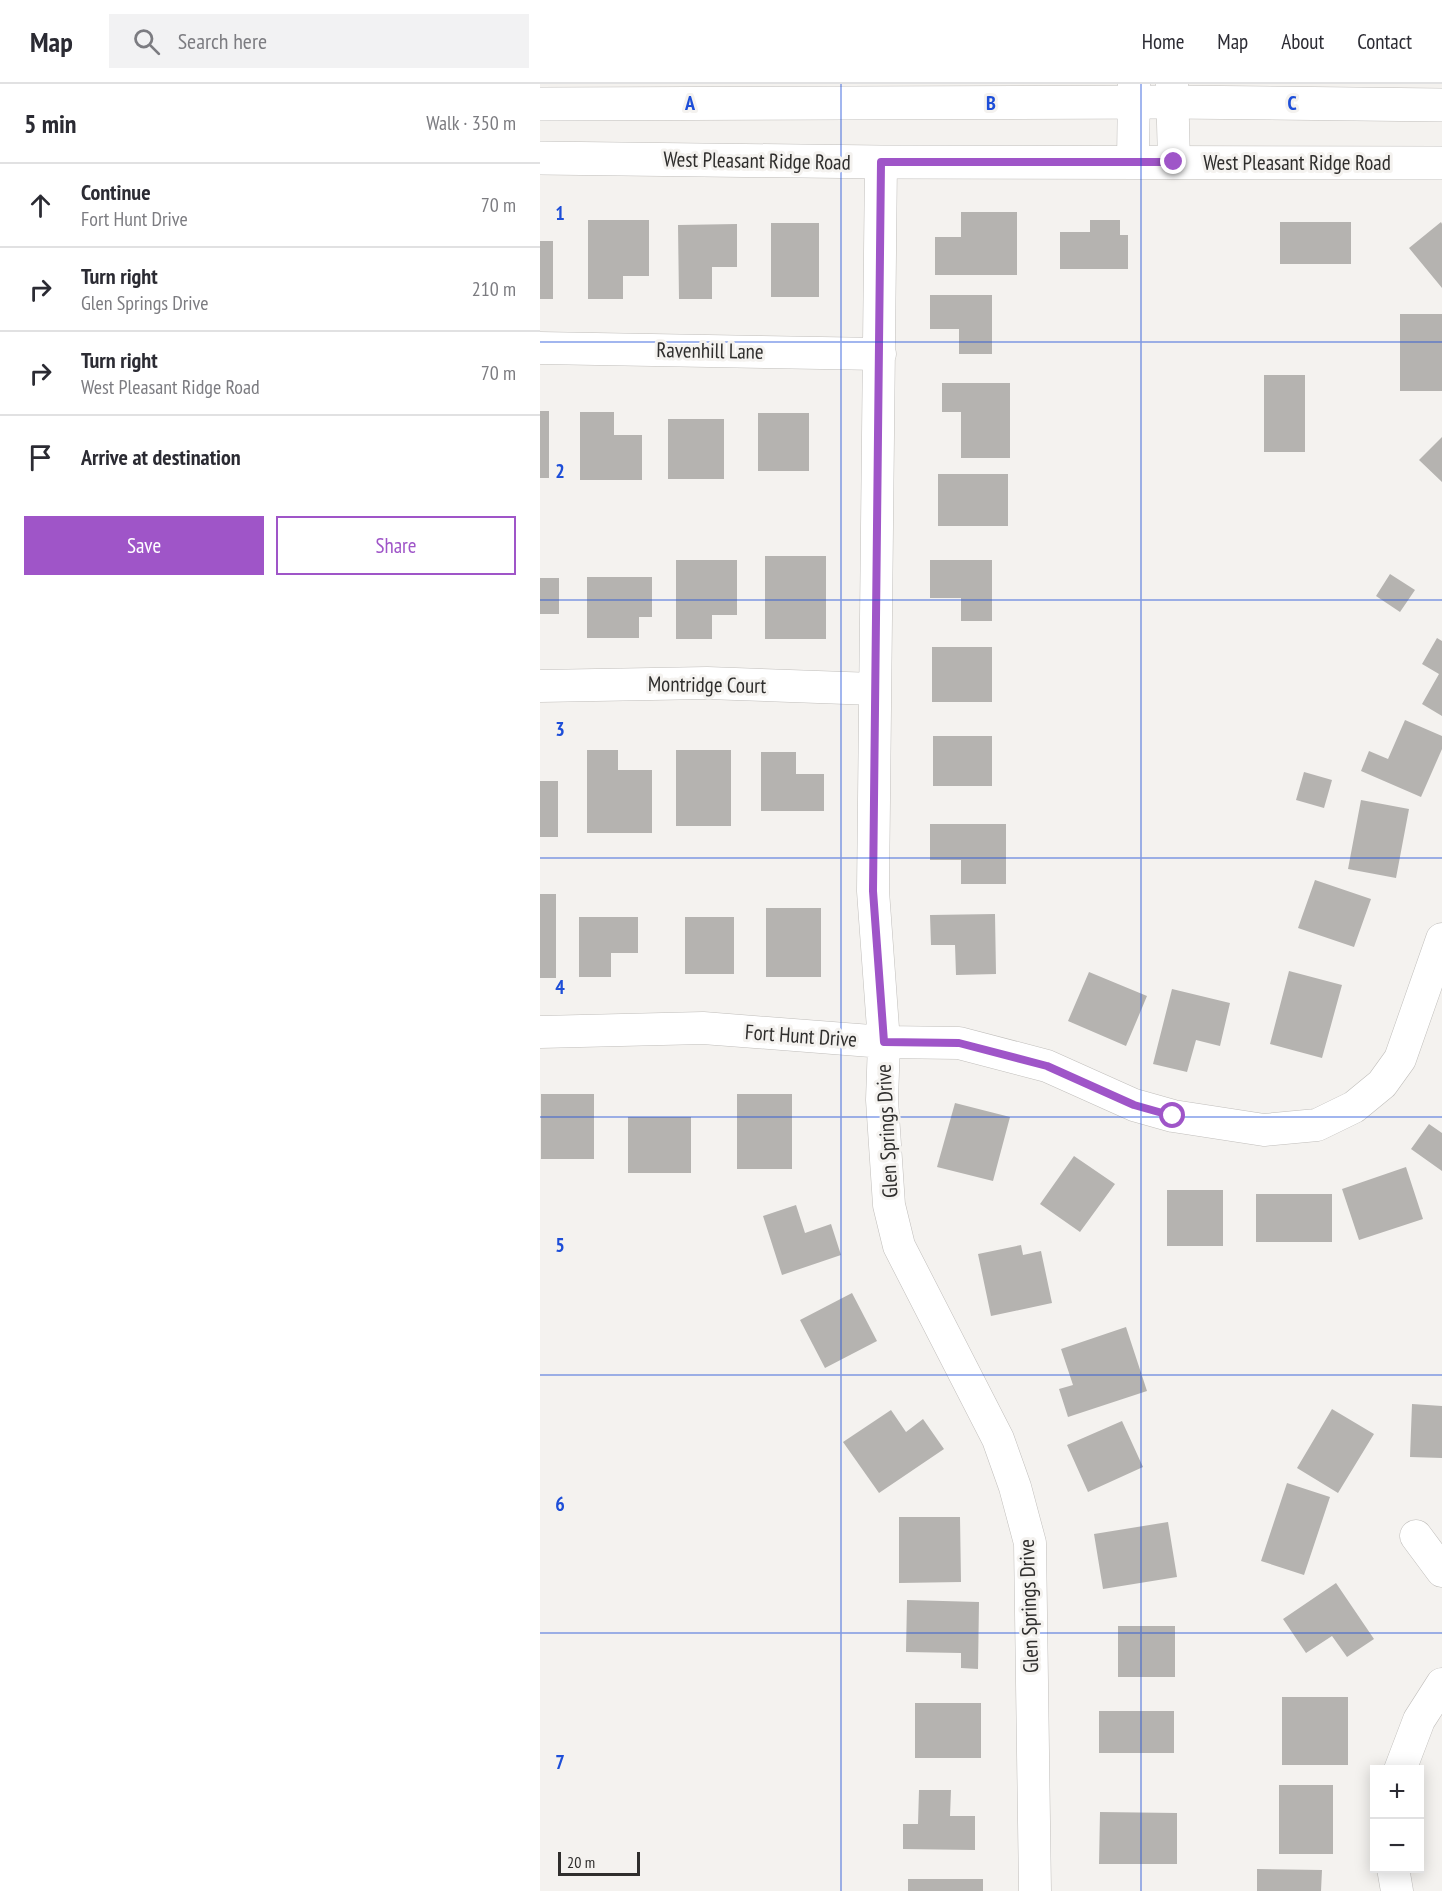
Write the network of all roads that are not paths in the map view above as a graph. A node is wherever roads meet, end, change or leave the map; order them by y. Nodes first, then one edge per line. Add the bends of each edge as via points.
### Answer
1 (1134, 93) edge
2 (1172, 93) edge
3 (540, 104) edge
4 (1442, 105) edge
5 (540, 158) edge
6 (881, 162) junction
7 (1132, 162) junction
8 (1174, 162) junction
9 (1442, 163) edge
10 (540, 348) edge
11 (880, 354) junction
12 (540, 686) edge
13 (874, 689) junction
14 (1442, 939) edge
15 (540, 1032) edge
16 (884, 1042) junction
17 (1416, 1536) dead end
18 (1442, 1570) edge
19 (1442, 1684) edge
20 (1402, 1765) edge
21 (1394, 1873) edge
22 (1035, 1891) edge
23 (1397, 1891) edge

1 - 2 main road
1 - 3 main road
1 - 7 street
2 - 4 main road
2 - 8 street
5 - 6 main road, West Pleasant Ridge Road
6 - 7 main road, West Pleasant Ridge Road
6 - 11 street, Glen Springs Drive
7 - 8 main road, West Pleasant Ridge Road
8 - 9 main road, West Pleasant Ridge Road
10 - 11 street, Ravenhill Lane
11 - 13 street, Glen Springs Drive
12 - 13 street, Montridge Court via 707,682
13 - 16 street, Glen Springs Drive via 873,891
14 - 16 street, Fort Hunt Drive via 1400,1059 1382,1084 1354,1107 1317,1125 1264,1130 1173,1116 1134,1105 1047,1066 959,1043
15 - 16 street, Fort Hunt Drive via 704,1028
16 - 22 street, Glen Springs Drive via 882,1100 889,1204 899,1246 998,1439 1030,1543
17 - 18 street
19 - 20 street via 1419,1720
21 - 23 street

